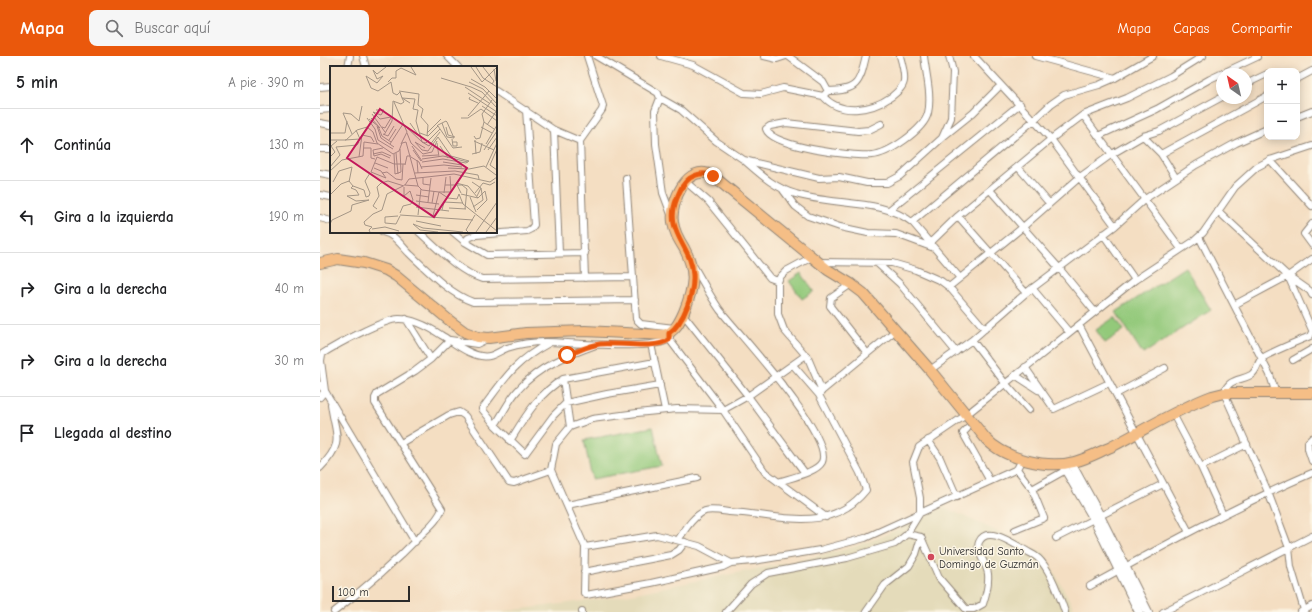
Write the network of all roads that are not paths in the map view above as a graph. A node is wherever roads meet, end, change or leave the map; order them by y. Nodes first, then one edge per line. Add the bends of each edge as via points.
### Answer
1 (350, 56) edge
2 (363, 56) edge
3 (587, 56) edge
4 (596, 56) edge
5 (661, 56) edge
6 (764, 56) edge
7 (786, 56) edge
8 (866, 56) edge
9 (900, 56) edge
10 (924, 56) edge
11 (949, 56) edge
12 (974, 56) edge
13 (1035, 56) edge
14 (1153, 56) edge
15 (1202, 56) edge
16 (1256, 57) edge
17 (348, 66) edge
18 (366, 66) edge
19 (1312, 71) edge
20 (1264, 75) edge
21 (1300, 77) edge
22 (1115, 78) junction
23 (1252, 81) edge
24 (330, 86) edge
25 (1000, 86) junction
26 (320, 87) edge
27 (828, 91) junction
28 (497, 92) edge
29 (823, 96) junction
30 (660, 98) junction
31 (1264, 98) edge
32 (1216, 100) edge
33 (1020, 104) junction
34 (330, 109) edge
35 (320, 110) edge
36 (526, 110) junction
37 (1312, 111) edge
38 (1083, 115) junction
39 (1300, 116) edge
40 (1034, 120) junction
41 (320, 123) edge
42 (881, 124) dead end
43 (330, 125) edge
44 (1264, 129) edge
45 (554, 130) junction
46 (1098, 136) junction
47 (1143, 136) junction
48 (942, 138) junction
49 (1051, 139) junction
50 (580, 141) junction
51 (1312, 146) edge
52 (1112, 154) junction
53 (1161, 154) junction
54 (744, 160) junction
55 (1270, 160) junction
56 (1018, 167) junction
57 (320, 173) edge
58 (330, 175) edge
59 (1080, 177) junction
60 (626, 178) dead end
61 (1176, 178) junction
62 (686, 182) junction
63 (782, 189) junction
64 (990, 190) junction
65 (320, 195) edge
66 (330, 197) edge
67 (1145, 199) junction
68 (1050, 203) junction
69 (1312, 206) edge
70 (889, 210) junction
71 (1218, 211) junction
72 (672, 216) junction
73 (958, 216) junction
74 (320, 218) edge
75 (330, 220) edge
76 (912, 222) junction
77 (1312, 224) edge
78 (1115, 226) junction
79 (1023, 227) junction
80 (387, 233) edge
81 (420, 233) edge
82 (454, 233) edge
83 (488, 233) edge
84 (497, 233) edge
85 (1103, 234) junction
86 (1199, 237) junction
87 (465, 242) junction
88 (932, 245) junction
89 (1312, 245) edge
90 (1181, 249) junction
91 (585, 253) junction
92 (991, 253) junction
93 (559, 254) junction
94 (1312, 259) edge
95 (815, 260) junction
96 (690, 261) junction
97 (320, 263) edge
98 (878, 264) junction
99 (1059, 268) junction
100 (1288, 276) junction
101 (633, 277) junction
102 (585, 278) junction
103 (960, 278) junction
104 (1135, 280) junction
105 (778, 281) junction
106 (852, 284) junction
107 (949, 287) junction
108 (1032, 288) junction
109 (1026, 293) junction
110 (1312, 295) edge
111 (635, 300) junction
112 (1234, 305) junction
113 (1095, 312) junction
114 (683, 314) junction
115 (406, 319) junction
116 (1079, 325) junction
117 (985, 329) junction
118 (896, 330) junction
119 (1312, 331) edge
120 (1069, 332) junction
121 (671, 334) junction
122 (489, 338) junction
123 (450, 340) junction
124 (972, 340) junction
125 (550, 342) junction
126 (600, 344) junction
127 (651, 344) junction
128 (1312, 349) edge
129 (956, 352) junction
130 (867, 353) junction
131 (806, 355) junction
132 (431, 359) junction
133 (1261, 359) junction
134 (1293, 360) dead end
135 (655, 362) junction
136 (793, 365) junction
137 (1025, 367) junction
138 (1165, 368) dead end
139 (930, 370) junction
140 (1015, 375) junction
141 (776, 377) junction
142 (563, 379) junction
143 (1109, 382) junction
144 (1005, 383) junction
145 (320, 385) edge
146 (660, 385) junction
147 (325, 391) junction
148 (1041, 392) junction
149 (820, 393) junction
150 (1224, 393) junction
151 (1116, 394) junction
152 (1276, 394) junction
153 (1312, 394) edge
154 (748, 396) junction
155 (320, 397) edge
156 (332, 402) junction
157 (566, 403) junction
158 (665, 410) junction
159 (723, 410) junction
160 (1029, 410) dead end
161 (1173, 414) junction
162 (966, 415) junction
163 (495, 425) junction
164 (570, 427) junction
165 (967, 428) dead end
166 (1136, 434) junction
167 (1312, 438) edge
168 (928, 440) junction
169 (510, 441) junction
170 (401, 443) junction
171 (1247, 444) junction
172 (1022, 459) junction
173 (1312, 461) edge
174 (1066, 466) junction
175 (1201, 467) junction
176 (320, 468) edge
177 (1017, 469) junction
178 (551, 470) junction
179 (805, 473) junction
180 (1312, 473) edge
181 (697, 478) dead end
182 (990, 481) junction
183 (778, 482) junction
184 (1163, 484) junction
185 (1032, 489) junction
186 (1268, 492) junction
187 (957, 496) junction
188 (567, 505) junction
189 (920, 513) junction
190 (1223, 514) junction
191 (826, 517) junction
192 (1097, 518) junction
193 (1015, 530) dead end
194 (1189, 532) junction
195 (907, 534) junction
196 (1312, 536) edge
197 (921, 537) junction
198 (1056, 538) dead end
199 (678, 540) junction
200 (415, 542) junction
201 (685, 542) junction
202 (586, 547) junction
203 (1289, 548) junction
204 (731, 563) junction
205 (1122, 569) junction
206 (584, 572) junction
207 (1090, 586) dead end
208 (1312, 606) edge
209 (1302, 611) edge
210 (334, 612) edge
211 (726, 612) edge
212 (866, 612) edge
213 (1065, 612) edge
214 (1138, 612) edge
215 (1148, 612) edge
216 (1163, 612) edge

1 - 17 street
2 - 18 street
3 - 50 street via 603,106
4 - 30 street via 658,93
5 - 29 street via 693,65 744,93 760,94 783,88
6 - 7 street via 777,59
7 - 27 street via 823,82
8 - 27 street via 857,83 843,91
9 - 29 street via 904,81 900,89 881,104 869,109 841,108 833,106
10 - 42 street via 928,114 919,129 885,152 871,156 817,150 783,142 771,137 766,130 770,126 786,123 858,131 869,130
11 - 48 street via 953,72 951,118
12 - 25 street
13 - 22 street
14 - 22 street
15 - 38 street via 1171,76
16 - 46 street via 1157,109
19 - 21 street
20 - 23 street
22 - 40 street via 1064,95
24 - 26 street
25 - 33 street
25 - 48 street via 973,113
27 - 29 street
28 - 36 street
30 - 54 street via 682,110 716,142
30 - 72 street via 655,111 656,144 662,193
31 - 53 street
32 - 47 street via 1159,131
33 - 40 street
33 - 70 street
34 - 35 street
36 - 45 street
36 - 84 street via 534,225 527,231
37 - 39 street
38 - 46 street
38 - 49 street
40 - 49 street
40 - 76 street
41 - 43 street
44 - 61 street
45 - 50 street
45 - 93 street
46 - 52 street
47 - 52 street
47 - 53 street
48 - 54 street via 900,176 887,183 867,183 839,177 819,178
49 - 56 street
49 - 59 street
50 - 91 street
51 - 55 street
52 - 59 street
52 - 67 street
53 - 61 street
54 - 63 street via 770,183
55 - 69 street
55 - 71 street via 1244,177
56 - 64 street
56 - 68 street
57 - 58 street
59 - 68 street
59 - 78 street
60 - 101 street
61 - 67 street
62 - 72 main road via 676,200
62 - 95 main road via 702,173 713,176
62 - 105 street via 708,201 770,278
63 - 70 street via 815,199
63 - 88 street via 795,206 808,216 840,228 896,234
64 - 73 street
64 - 79 street
65 - 66 street
67 - 78 street
67 - 90 street
68 - 79 street
70 - 76 street via 904,215
71 - 86 street
71 - 100 street
72 - 96 main road via 675,232
73 - 88 street
73 - 92 street
74 - 75 street
76 - 88 street
77 - 89 street via 1304,234
78 - 85 street
79 - 92 street
79 - 99 street
80 - 111 street via 460,298 473,302
81 - 102 street via 472,276 482,279
82 - 87 street
83 - 87 street via 468,238
85 - 99 street
85 - 104 street
86 - 90 street
86 - 112 street
87 - 93 street via 487,255
88 - 103 street
90 - 104 street
91 - 93 street
91 - 102 street
92 - 103 street
92 - 109 street
94 - 100 street
95 - 98 street
95 - 105 street via 786,271
95 - 106 main road
96 - 114 main road via 693,284
96 - 141 street via 720,309
97 - 122 main road via 344,260 370,264 386,270 465,332
98 - 107 street via 903,266 941,281
98 - 129 street via 900,284
99 - 108 street
99 - 113 street
100 - 110 street
100 - 112 street
100 - 119 street
101 - 102 street
101 - 111 street
103 - 107 street
104 - 113 street
105 - 131 street via 780,322 786,334
106 - 118 main road
106 - 130 street via 831,298 830,306
107 - 117 street
108 - 109 street
108 - 120 street
109 - 117 street
111 - 121 street via 638,322
112 - 133 street
113 - 116 street
114 - 121 main road
114 - 154 street
115 - 123 street
115 - 132 street
115 - 147 street via 379,325 322,354
116 - 120 street
116 - 143 street
117 - 124 street
118 - 130 street
118 - 139 main road
119 - 133 street via 1310,336
120 - 137 street
121 - 122 main road via 563,332
121 - 127 street via 663,343
121 - 159 street
122 - 123 street via 477,344
123 - 125 street via 474,355 483,357 520,344
123 - 132 street
124 - 129 street
124 - 144 street
125 - 126 street
125 - 163 street via 528,354 509,371 482,409
126 - 127 street
126 - 163 street via 567,355 536,372 518,389
127 - 135 street
128 - 134 street
129 - 139 street
130 - 149 street
131 - 136 street
131 - 149 street
132 - 170 street via 377,394 375,398 375,403
133 - 150 street via 1255,372 1231,381
133 - 152 street
135 - 142 street
135 - 146 street
136 - 141 street
136 - 149 street
137 - 140 street
137 - 148 street
138 - 151 street
139 - 162 main road
140 - 144 street
140 - 148 street
141 - 154 street
141 - 179 street via 806,417 819,441 822,461 819,466
142 - 157 street
142 - 169 street via 531,407
143 - 148 street via 1054,409
143 - 151 street
144 - 160 street
144 - 162 street
145 - 147 street
146 - 157 street
146 - 158 street
147 - 155 street
147 - 156 street
149 - 191 street via 866,490 852,504
150 - 152 main road
150 - 161 main road via 1204,399
150 - 171 street
151 - 166 street
152 - 153 main road
154 - 159 street
154 - 179 street
156 - 176 street via 336,447 332,456
156 - 200 street
157 - 164 street
157 - 169 street via 539,434 527,454
158 - 159 street
158 - 164 street via 592,419
159 - 183 street via 757,463
161 - 166 main road
161 - 175 street
162 - 168 street
162 - 172 main road via 993,447
163 - 169 street
164 - 178 street via 556,444
165 - 182 street via 963,433
166 - 174 main road
166 - 184 street
167 - 173 street via 1308,442 1308,449
168 - 187 street via 940,458
168 - 189 street via 919,447 913,462 920,498
170 - 178 street via 449,415 459,412 465,416 477,438 490,452 509,482 514,483
170 - 200 street via 442,509 439,516
171 - 175 street
171 - 186 street
172 - 174 main road
172 - 177 street
174 - 185 street
174 - 192 street
175 - 190 street
177 - 182 street
177 - 185 street
178 - 188 street
179 - 183 street
180 - 186 street
181 - 188 street
182 - 187 street
183 - 191 street
184 - 192 street
184 - 194 street
185 - 193 street via 1044,518
186 - 190 street
186 - 203 street
187 - 189 street
188 - 202 street
189 - 195 street
189 - 204 street via 865,538 820,550
190 - 194 street
191 - 199 street via 788,519 741,512 706,511 697,516
192 - 198 street
192 - 205 street
194 - 205 street
195 - 197 street
195 - 211 street via 895,544 847,558 768,573 751,584
196 - 203 street
197 - 212 street via 909,566 885,585
197 - 213 street via 939,578 966,609 974,609 983,604 988,575 986,563 978,548 979,542 984,537 996,535 1012,541 1039,558 1058,591
199 - 201 street
199 - 202 street via 657,535
200 - 210 street
201 - 204 street via 699,546
201 - 206 street via 671,555
202 - 206 street
203 - 209 street
203 - 216 street
204 - 206 street via 590,595 584,592
205 - 207 street
205 - 214 street
205 - 215 street
208 - 209 street

